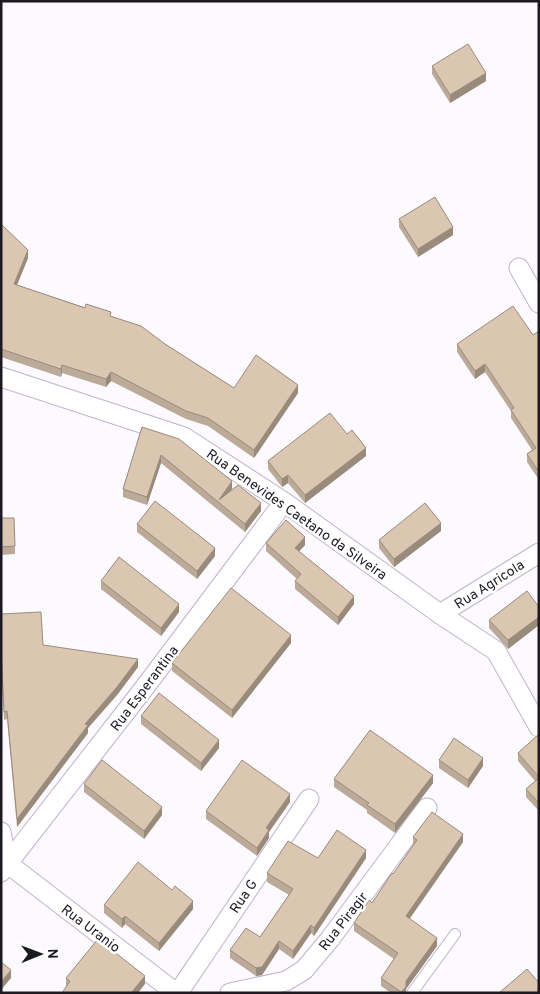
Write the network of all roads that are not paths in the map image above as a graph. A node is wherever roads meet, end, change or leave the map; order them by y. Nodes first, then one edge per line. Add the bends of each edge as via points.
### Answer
1 (519, 268) dead end
2 (539, 303) edge
3 (1, 377) edge
4 (284, 502) junction
5 (539, 553) edge
6 (440, 614) junction
7 (539, 727) edge
8 (309, 799) dead end
9 (427, 808) dead end
10 (1, 833) edge
11 (4, 868) edge
12 (455, 934) dead end
13 (177, 993) edge
14 (230, 993) edge
15 (412, 993) edge

1 - 2 street
3 - 4 street, Rua Benevides Caetano da Silveira via 184,437
4 - 6 street, Rua Benevides Caetano da Silveira
4 - 11 street, Rua Esperantina
5 - 6 street, Rua Agricola
6 - 7 street, Rua Benevides Caetano da Silveira via 496,652
8 - 13 street, Rua G
9 - 14 street, Rua Piragir via 304,970 286,981
10 - 11 street
11 - 13 street, Rua Uranio
12 - 15 lane

